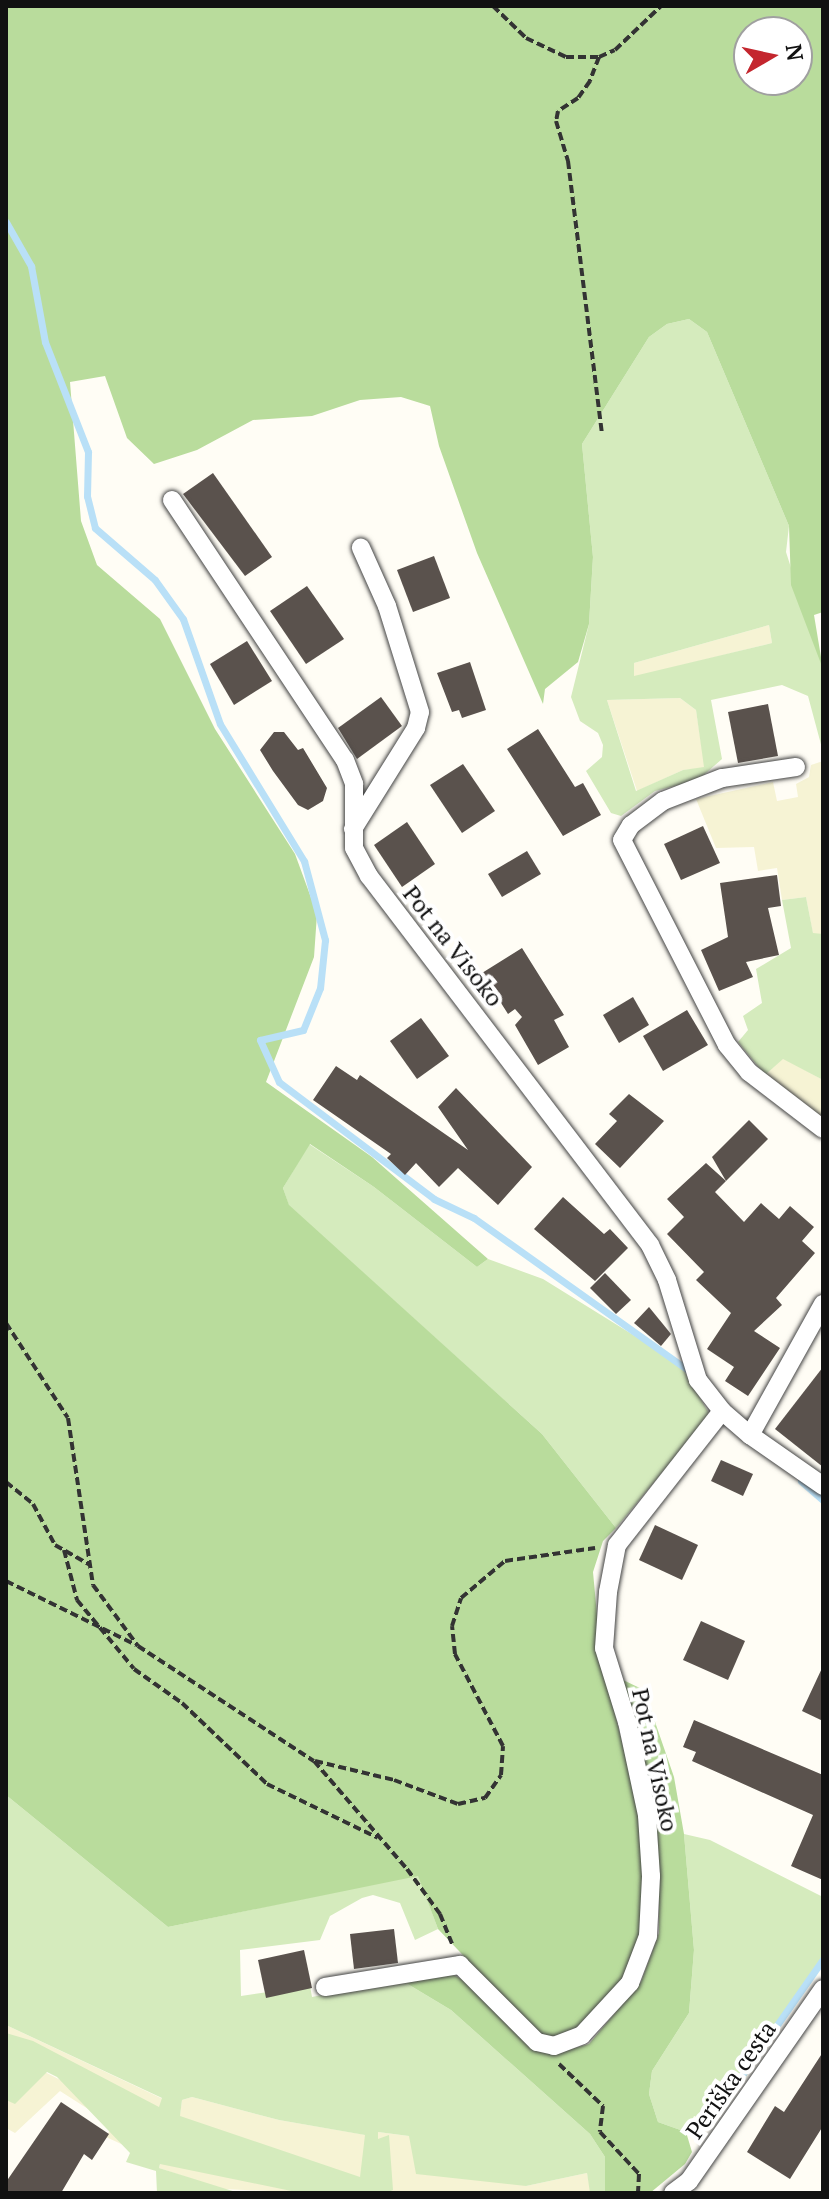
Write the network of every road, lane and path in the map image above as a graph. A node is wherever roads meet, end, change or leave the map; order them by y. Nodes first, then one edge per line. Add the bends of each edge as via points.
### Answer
1 (493, 6) edge
2 (661, 6) edge
3 (599, 57) junction
4 (602, 433) dead end
5 (172, 500) dead end
6 (361, 548) dead end
7 (796, 767) dead end
8 (351, 831) junction
9 (823, 1129) edge
10 (823, 1304) edge
11 (6, 1323) edge
12 (722, 1411) junction
13 (750, 1435) junction
14 (6, 1482) edge
15 (823, 1486) edge
16 (617, 1545) junction
17 (64, 1550) junction
18 (90, 1565) junction
19 (6, 1581) edge
20 (138, 1646) junction
21 (314, 1761) junction
22 (381, 1840) junction
23 (460, 1965) junction
24 (325, 1987) dead end
25 (823, 1989) edge
26 (537, 2042) junction
27 (638, 2193) edge
28 (673, 2193) edge

1 - 3 path via 526,38 566,57
2 - 3 path via 615,50
3 - 4 path via 590,81 578,98 558,111 556,121 568,161
5 - 8 street, Pot na Visoko via 345,760 354,784
6 - 8 street via 387,606 420,712 416,728
7 - 9 street via 722,778 663,801 631,825 622,840 727,1045 749,1072
8 - 12 street, Pot na Visoko via 369,876 650,1245 667,1280 691,1363
10 - 13 street
11 - 18 path via 68,1418
12 - 13 street, Pot na Visoko
12 - 16 street
13 - 15 street, Pot na Visoko
14 - 17 path via 33,1504 55,1545
16 - 21 path via 505,1561 461,1598 452,1626 455,1654 503,1746 501,1775 485,1798 458,1804 394,1780
16 - 26 street, Pot na Visoko via 604,1648 647,1815 648,1936 630,1983 600,2018 582,2035 554,2046
17 - 18 path
17 - 22 path via 77,1600 134,1669 182,1703 267,1784
18 - 20 path via 93,1585
19 - 20 path
20 - 21 path
21 - 22 path
22 - 23 path via 440,1914
23 - 24 street
23 - 26 street
25 - 28 street, Periška cesta via 689,2181
26 - 27 path via 603,2106 600,2132 639,2174

